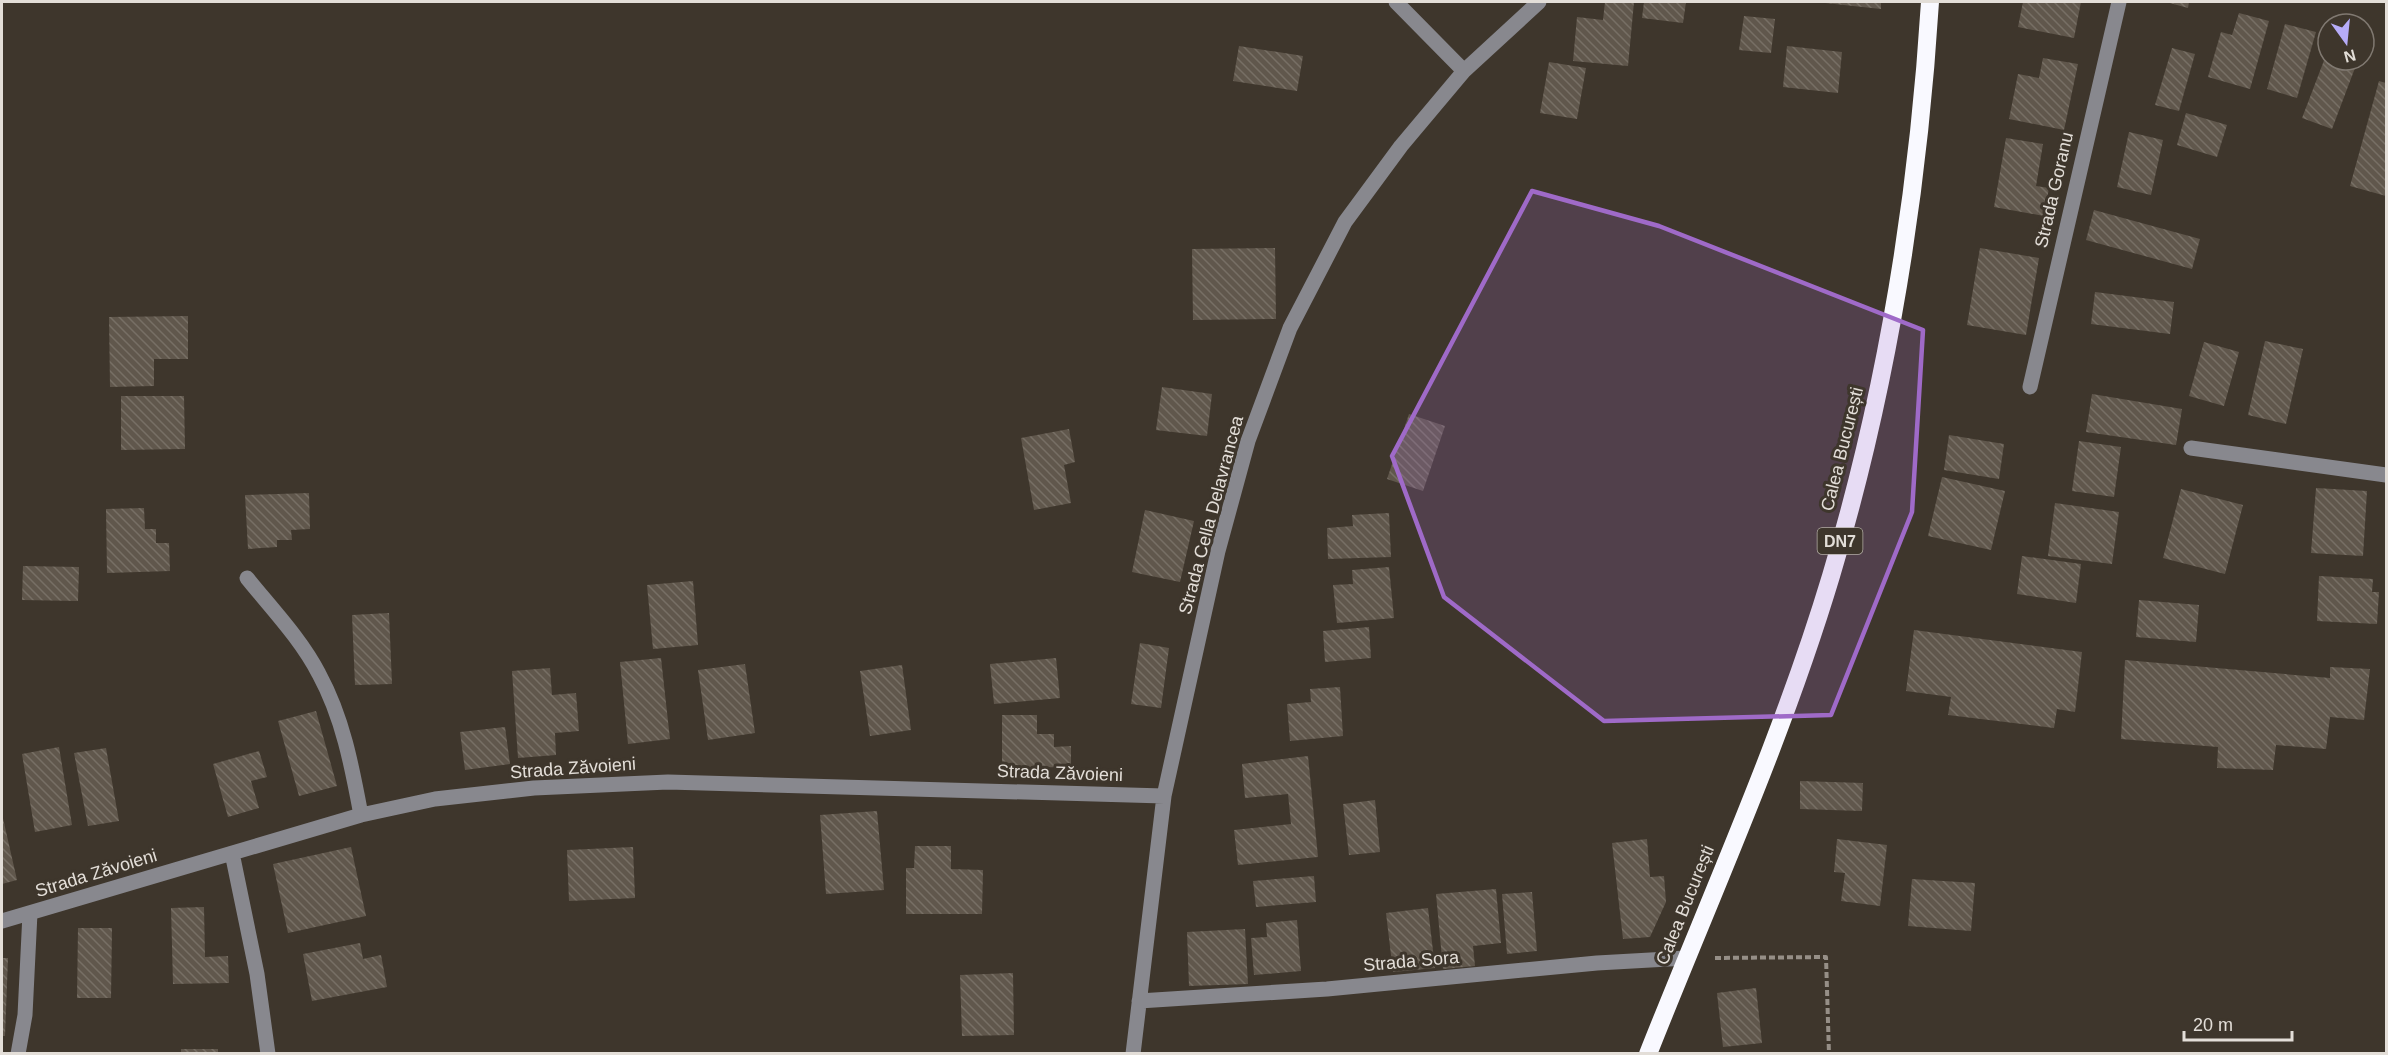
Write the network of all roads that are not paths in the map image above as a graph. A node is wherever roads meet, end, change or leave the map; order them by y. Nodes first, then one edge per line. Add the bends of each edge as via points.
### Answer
1 (1396, 2) edge
2 (1539, 2) edge
3 (1930, 2) edge
4 (2119, 2) edge
5 (1464, 71) junction
6 (2030, 387) dead end
7 (2191, 448) dead end
8 (2386, 475) edge
9 (247, 579) dead end
10 (1164, 796) junction
11 (361, 815) junction
12 (232, 853) junction
13 (30, 914) junction
14 (2, 921) edge
15 (1686, 958) junction
16 (1139, 1001) junction
17 (18, 1053) edge
18 (268, 1053) edge
19 (1133, 1053) edge
20 (1648, 1053) edge

1 - 5 street
2 - 5 street, Strada Cella Delavrancea
3 - 15 highway, Calea București / DN7 via 1899,280 1857,479 1800,671 1764,770
4 - 6 street, Strada Goranu
5 - 10 street, Strada Cella Delavrancea via 1401,146 1345,222 1290,328 1248,441 1227,518
7 - 8 street
9 - 11 street via 319,673 346,742
10 - 11 street, Strada Zăvoieni via 668,782 534,788 435,799
10 - 16 street, Strada Cella Delavrancea
11 - 12 street, Strada Zăvoieni
12 - 13 street, Strada Zăvoieni
12 - 18 street via 257,974
13 - 14 street, Strada Zăvoieni
13 - 17 street via 25,1015
15 - 16 street, Strada Sora
15 - 20 highway, Calea București / DN7
16 - 19 street, Strada Cella Delavrancea

